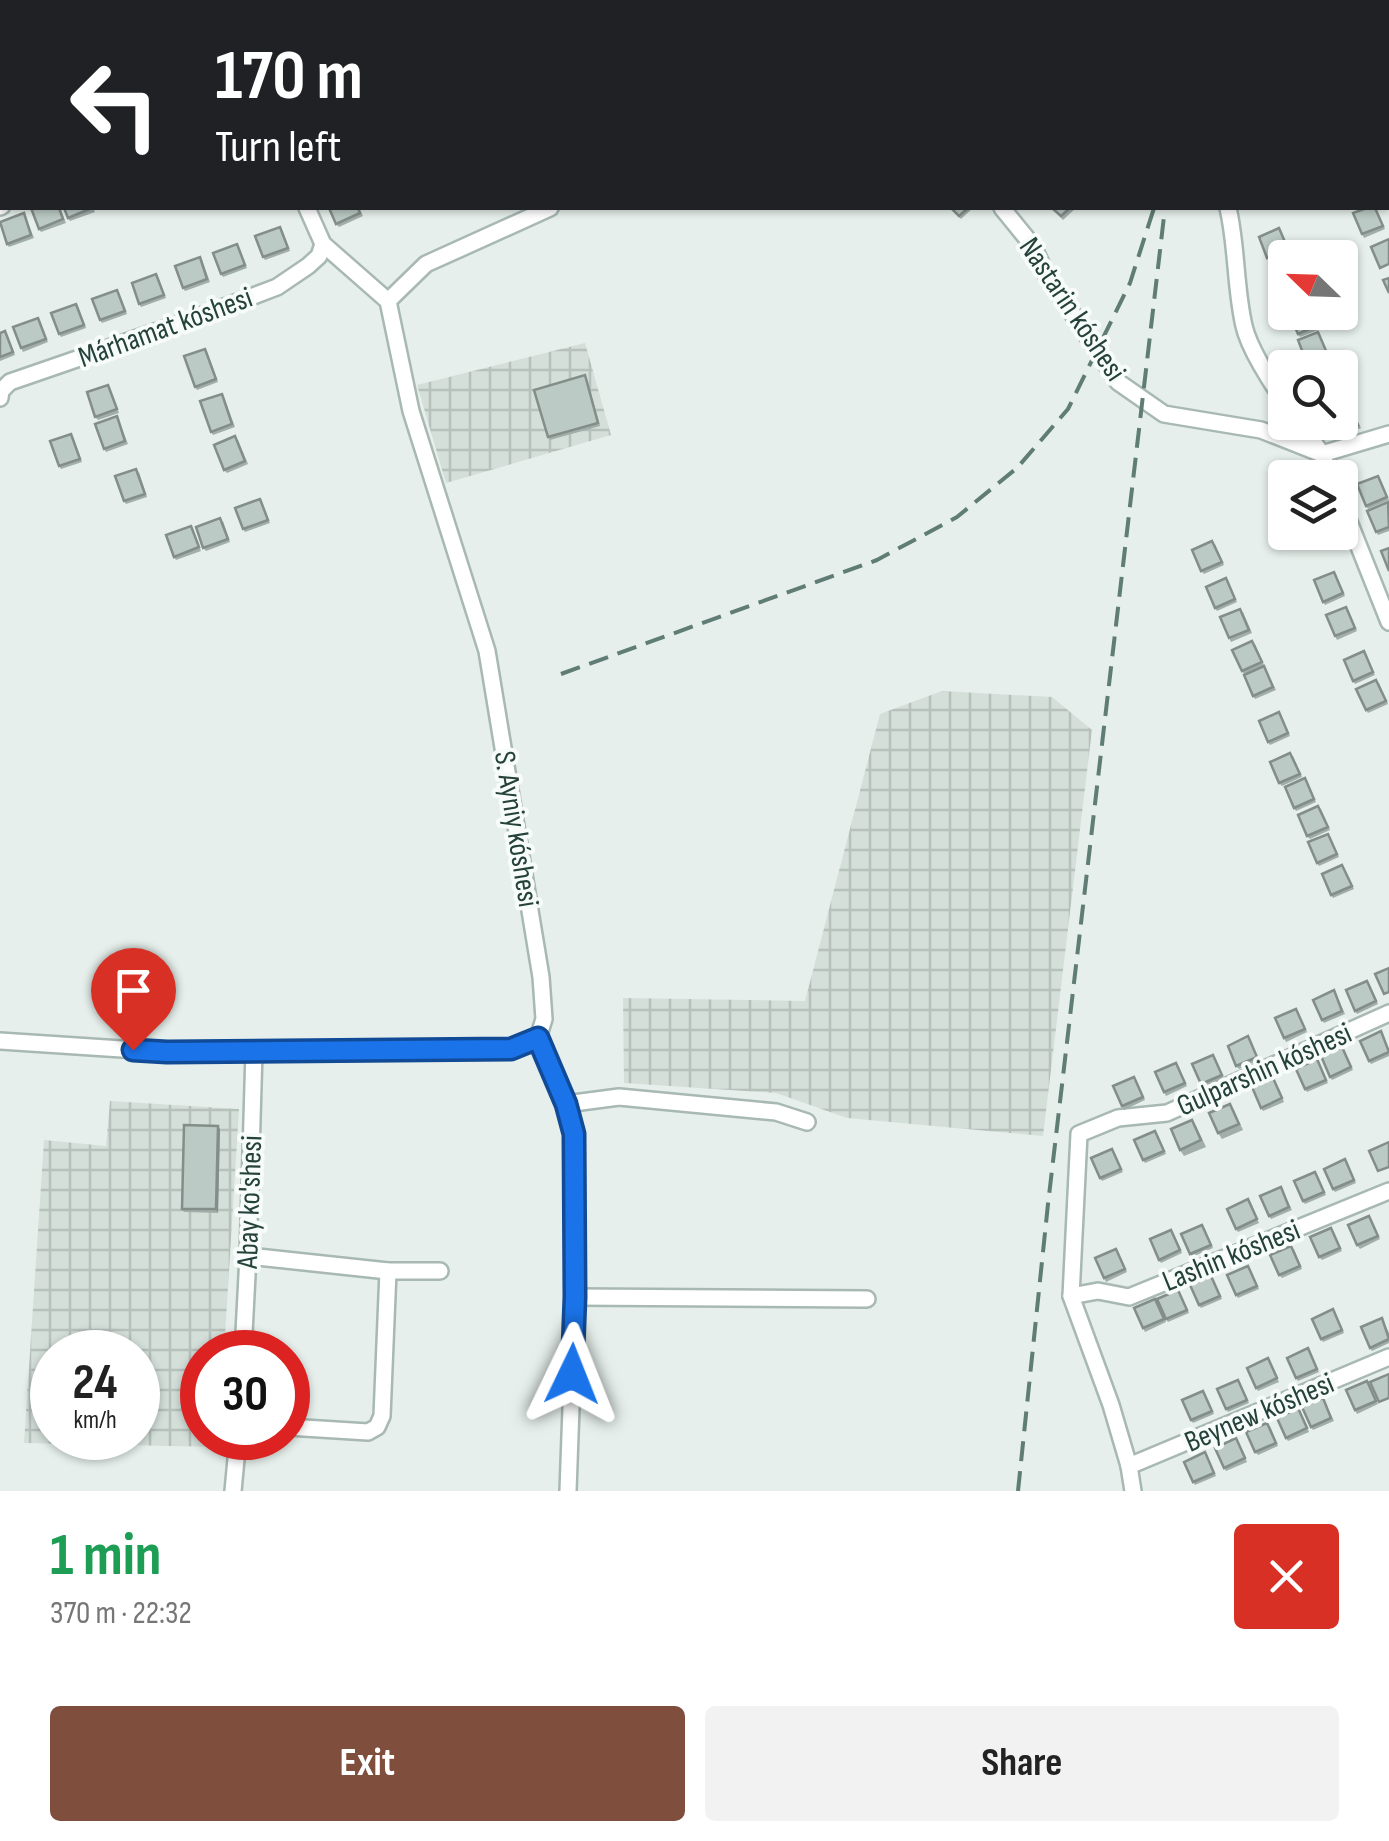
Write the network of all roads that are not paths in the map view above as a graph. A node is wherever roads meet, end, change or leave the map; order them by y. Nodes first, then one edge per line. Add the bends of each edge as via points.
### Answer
1 (308, 210) edge
2 (546, 210) edge
3 (1004, 210) edge
4 (1228, 210) edge
5 (323, 244) junction
6 (388, 301) junction
7 (1268, 378) edge
8 (0, 398) edge
9 (1389, 434) edge
10 (1312, 440) edge
11 (1322, 454) junction
12 (1324, 460) edge
13 (1358, 545) edge
14 (1389, 622) edge
15 (1389, 1013) edge
16 (538, 1038) junction
17 (0, 1041) edge
18 (254, 1051) junction
19 (566, 1104) junction
20 (807, 1122) dead end
21 (1389, 1191) edge
22 (248, 1256) junction
23 (388, 1271) junction
24 (440, 1271) dead end
25 (1071, 1296) junction
26 (575, 1297) junction
27 (867, 1300) dead end
28 (244, 1330) edge
29 (1389, 1357) edge
30 (310, 1428) edge
31 (236, 1460) edge
32 (1129, 1466) junction
33 (232, 1491) edge
34 (568, 1491) edge
35 (1133, 1491) edge

1 - 5 street
2 - 6 street via 426,264
3 - 11 street, Nastarin kóshesi via 1118,382 1164,414 1262,430
4 - 7 street via 1244,328
5 - 6 street
5 - 8 street, Márhamat kóshesi via 319,256 277,286 10,382
6 - 16 street, S. Ayniy kóshesi via 411,411 487,651 542,977
9 - 11 street
10 - 11 street
11 - 12 street
13 - 14 street
15 - 25 street, Gulparshin kóshesi via 1167,1113 1118,1118 1079,1134
16 - 18 street via 511,1049
16 - 19 street, S. Ayniy kóshesi
17 - 18 street
18 - 22 street, Abay ko'shesi
19 - 20 street via 619,1097 776,1112
19 - 26 street, S. Ayniy kóshesi via 574,1134
21 - 25 street, Lashin kóshesi via 1129,1297 1098,1290
22 - 23 street
22 - 28 street, Abay ko'shesi
23 - 24 street
23 - 30 street via 377,1427
25 - 32 street
26 - 27 street
26 - 34 street, S. Ayniy kóshesi
29 - 32 street, Beynew kóshesi
31 - 33 street
32 - 35 street

